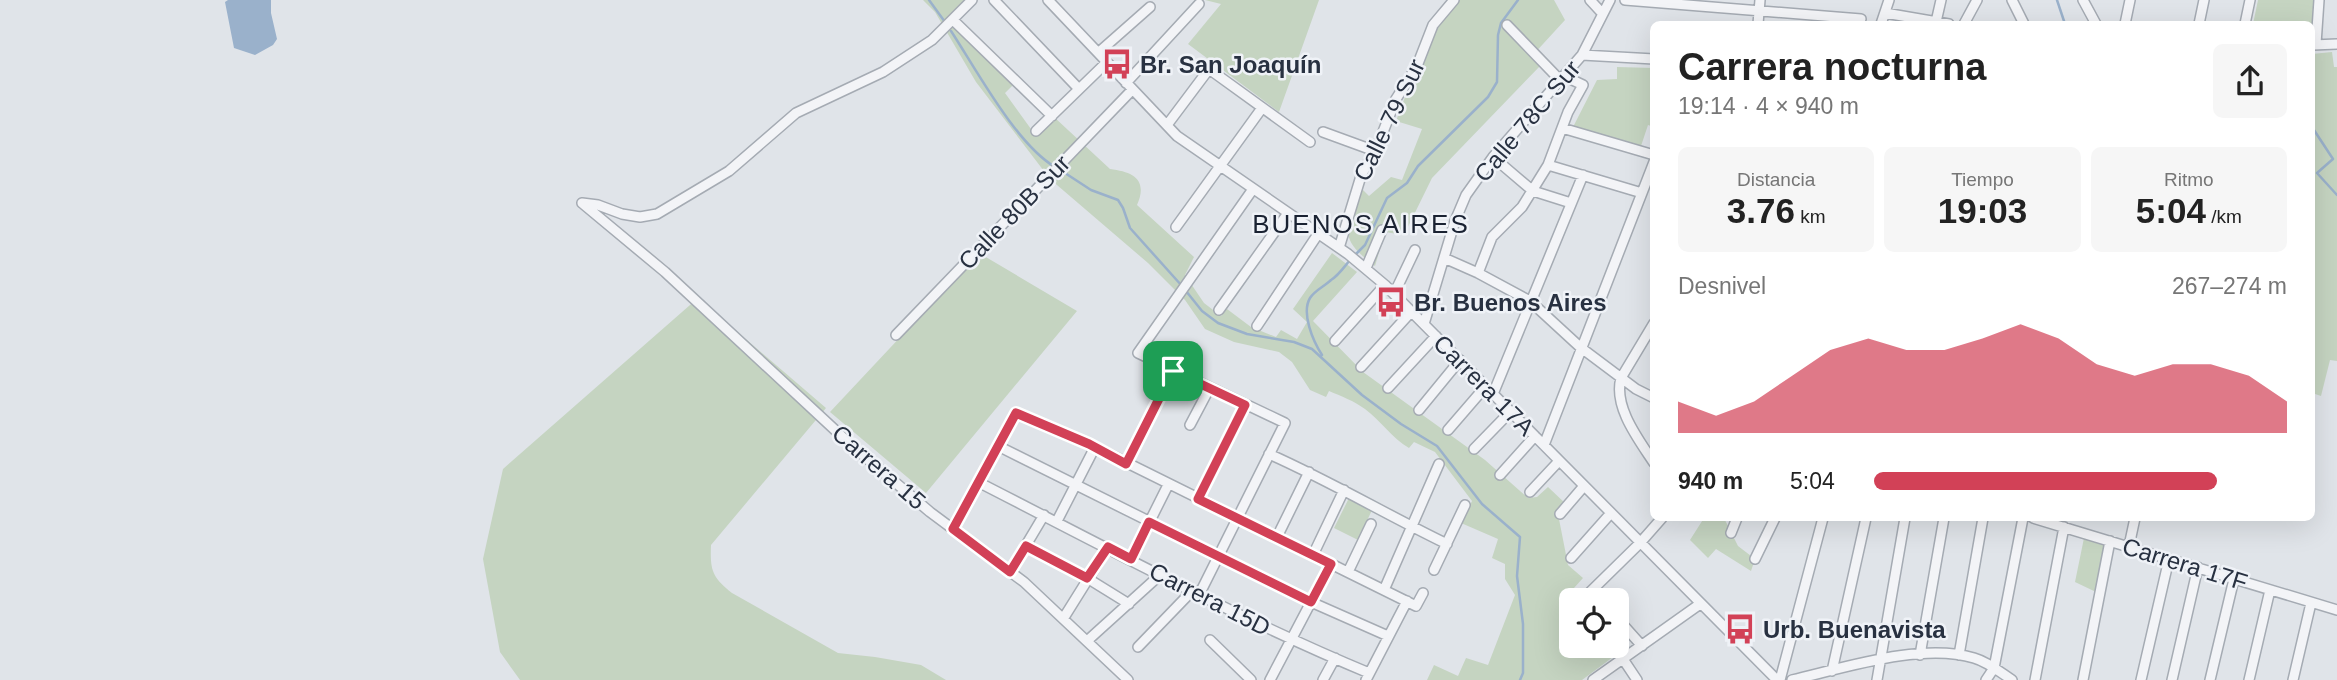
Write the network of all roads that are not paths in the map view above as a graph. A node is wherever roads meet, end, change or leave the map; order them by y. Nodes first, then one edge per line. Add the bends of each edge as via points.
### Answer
1 (972, 0) edge
2 (994, 0) edge
3 (1048, 0) edge
4 (1454, 0) edge
5 (1590, 0) edge
6 (1610, 0) edge
7 (1625, 0) edge
8 (1759, 0) edge
9 (1889, 0) edge
10 (1941, 0) edge
11 (1977, 0) edge
12 (2012, 0) edge
13 (2083, 0) edge
14 (2130, 0) edge
15 (2204, 0) edge
16 (2250, 0) edge
17 (2319, 0) edge
18 (1199, 4) dead end
19 (1150, 7) dead end
20 (1759, 10) junction
21 (1602, 13) junction
22 (1885, 13) junction
23 (1860, 19) dead end
24 (953, 20) junction
25 (1973, 20) edge
26 (1758, 21) edge
27 (1882, 21) edge
28 (1930, 21) edge
29 (1936, 21) edge
30 (2022, 21) edge
31 (2094, 21) edge
32 (2126, 21) edge
33 (2200, 21) edge
34 (2246, 21) edge
35 (1507, 25) dead end
36 (2315, 36) edge
37 (2337, 44) edge
38 (2315, 45) edge
39 (1099, 52) junction
40 (1582, 55) junction
41 (1650, 59) edge
42 (1107, 62) junction
43 (1562, 78) junction
44 (1129, 87) junction
45 (1079, 89) junction
46 (1262, 108) junction
47 (1052, 116) junction
48 (1167, 125) junction
49 (1562, 128) junction
50 (1036, 131) dead end
51 (1323, 132) dead end
52 (1310, 142) dead end
53 (1375, 151) junction
54 (1650, 154) edge
55 (1493, 157) junction
56 (1548, 165) junction
57 (1220, 166) junction
58 (1650, 172) edge
59 (1583, 175) junction
60 (1254, 189) junction
61 (1533, 191) junction
62 (1642, 193) junction
63 (1571, 203) junction
64 (1288, 213) junction
65 (1176, 227) dead end
66 (1382, 230) dead end
67 (1318, 234) junction
68 (1339, 248) junction
69 (1415, 250) dead end
70 (1444, 258) junction
71 (1366, 268) junction
72 (1478, 273) junction
73 (1385, 285) junction
74 (1394, 294) junction
75 (1530, 301) junction
76 (1219, 310) dead end
77 (1412, 311) junction
78 (1424, 324) junction
79 (1257, 326) dead end
80 (1650, 330) edge
81 (896, 335) dead end
82 (1436, 336) junction
83 (1335, 341) dead end
84 (1580, 347) junction
85 (1460, 360) junction
86 (1361, 367) dead end
87 (1173, 371) junction
88 (1621, 378) junction
89 (1209, 388) junction
90 (1388, 388) dead end
91 (1490, 390) junction
92 (1650, 396) edge
93 (1245, 405) junction
94 (1419, 410) dead end
95 (1511, 411) junction
96 (1190, 425) dead end
97 (1448, 430) dead end
98 (1535, 436) junction
99 (1544, 444) junction
100 (998, 446) junction
101 (1095, 447) junction
102 (1474, 449) dead end
103 (1269, 454) junction
104 (1650, 456) edge
105 (1559, 460) junction
106 (1126, 464) junction
107 (1439, 464) dead end
108 (1310, 472) junction
109 (1500, 475) dead end
110 (978, 482) junction
111 (1076, 485) junction
112 (1168, 485) junction
113 (1584, 486) junction
114 (1344, 490) junction
115 (1530, 492) dead end
116 (1198, 499) junction
117 (1465, 505) dead end
118 (1611, 513) junction
119 (1560, 514) dead end
120 (1044, 515) junction
121 (1237, 518) junction
122 (1057, 521) junction
123 (1659, 521) edge
124 (1736, 521) edge
125 (1774, 521) edge
126 (1822, 521) edge
127 (1865, 521) edge
128 (1904, 521) edge
129 (1943, 521) edge
130 (1982, 521) edge
131 (2022, 521) edge
132 (2043, 521) edge
133 (2134, 521) edge
134 (1149, 522) junction
135 (1371, 524) dead end
136 (1412, 527) junction
137 (2064, 527) junction
138 (953, 529) junction
139 (1731, 533) dead end
140 (1277, 537) junction
141 (2110, 541) junction
142 (1640, 543) junction
143 (1447, 544) junction
144 (1026, 546) junction
145 (2129, 546) junction
146 (1108, 547) junction
147 (1313, 555) junction
148 (1219, 556) junction
149 (1571, 558) dead end
150 (1131, 559) junction
151 (1755, 559) dead end
152 (2169, 559) junction
153 (1331, 564) junction
154 (2198, 567) junction
155 (1434, 570) dead end
156 (1010, 572) junction
157 (1348, 572) junction
158 (1161, 574) junction
159 (1087, 578) junction
160 (2234, 579) junction
161 (1594, 588) edge
162 (1384, 590) junction
163 (2270, 590) junction
164 (1196, 592) junction
165 (1423, 593) dead end
166 (1407, 601) junction
167 (1311, 602) junction
168 (1129, 604) junction
169 (1700, 604) junction
170 (2311, 604) junction
171 (2337, 610) edge
172 (1063, 619) junction
173 (1629, 631) edge
174 (1388, 636) junction
175 (1210, 640) dead end
176 (1292, 640) junction
177 (1087, 642) junction
178 (1642, 646) junction
179 (1138, 647) dead end
180 (1920, 655) junction
181 (1959, 655) junction
182 (1335, 658) junction
183 (1623, 659) junction
184 (1881, 659) junction
185 (1994, 668) junction
186 (1832, 671) junction
187 (1367, 676) edge
188 (1128, 680) edge
189 (1251, 680) edge
190 (1270, 680) edge
191 (1323, 680) edge
192 (1593, 680) edge
193 (1637, 680) edge
194 (1778, 680) edge
195 (1792, 680) edge
196 (1877, 680) edge
197 (1986, 680) edge
198 (2012, 680) edge
199 (2035, 680) edge
200 (2083, 680) edge
201 (2141, 680) edge
202 (2172, 680) edge
203 (2210, 680) edge
204 (2249, 680) edge
205 (2293, 680) edge

1 - 24 street
2 - 45 street
3 - 39 street, Carrera 17A
4 - 53 street, Calle 79 Sur via 1433,25
5 - 21 street
6 - 21 street, Calle 78C Sur
7 - 20 street
8 - 20 street
9 - 22 street
10 - 29 street
11 - 25 street
12 - 30 street
13 - 31 street
14 - 32 street
15 - 33 street
16 - 34 street
17 - 36 street
18 - 44 street, Calle 80B Sur
19 - 39 street
20 - 23 street
20 - 26 street
21 - 40 street, Calle 78C Sur
22 - 27 street
22 - 28 street
24 - 47 street
24 - 138 street, Carrera 15 via 932,40 883,72 796,113 729,171 657,214 640,217 582,203 665,272 821,418
35 - 43 street
37 - 38 street
39 - 42 street, Carrera 17A
40 - 41 street
40 - 43 street, Calle 78C Sur
42 - 44 street, Carrera 17A
42 - 45 street
43 - 49 street via 1583,85
43 - 55 street, Calle 78C Sur
44 - 48 street, Carrera 17A
44 - 81 street, Calle 80B Sur
45 - 47 street
46 - 48 street via 1209,69
46 - 52 street
46 - 57 street
47 - 50 street
48 - 57 street, Carrera 17A
49 - 54 street
49 - 56 street
51 - 53 street
53 - 68 street, Calle 79 Sur via 1361,176
55 - 61 street
55 - 70 street, Calle 78C Sur via 1462,202
56 - 59 street
56 - 61 street
57 - 60 street, Carrera 17A
57 - 65 street
58 - 62 street
59 - 62 street
59 - 63 street
60 - 64 street, Carrera 17A
60 - 87 street via 1138,354
61 - 63 street
61 - 72 street via 1492,237
62 - 84 street
63 - 75 street
64 - 67 street, Carrera 17A
64 - 76 street
66 - 71 street
67 - 68 street, Carrera 17A
67 - 79 street
68 - 71 street, Carrera 17A
69 - 74 street
70 - 72 street
70 - 78 street, Calle 78C Sur
71 - 73 street, Carrera 17A
72 - 75 street
73 - 74 street, Carrera 17A
73 - 83 street
74 - 77 street, Carrera 17A
75 - 84 street
75 - 91 street
77 - 78 street, Carrera 17A
77 - 86 street
78 - 82 street, Carrera 17A
80 - 88 street
82 - 85 street, Carrera 17A
82 - 90 street
84 - 88 street
84 - 99 street
85 - 91 street, Carrera 17A
85 - 94 street
87 - 89 street
87 - 106 street
88 - 92 street
88 - 104 street via 1619,393 1625,411
89 - 93 street
89 - 96 street
91 - 95 street, Carrera 17A
91 - 97 street
93 - 103 street via 1285,423
93 - 116 street
95 - 98 street, Carrera 17A
95 - 102 street
98 - 99 street, Carrera 17A
98 - 109 street
99 - 105 street, Carrera 17A
100 - 101 street via 1016,413
100 - 110 street
100 - 111 street
101 - 106 street
101 - 111 street
103 - 108 street
103 - 121 street
105 - 113 street, Carrera 17A
105 - 115 street
106 - 112 street
107 - 136 street
108 - 114 street
108 - 140 street
110 - 120 street, Carrera 15D
110 - 138 street
111 - 122 street
111 - 134 street
112 - 116 street
112 - 134 street
113 - 118 street, Carrera 17A
113 - 119 street
114 - 136 street
114 - 147 street
116 - 121 street
117 - 143 street
118 - 142 street, Carrera 17A
118 - 149 street
120 - 122 street, Carrera 15D
120 - 144 street
121 - 140 street
121 - 148 street
122 - 146 street, Carrera 15D
123 - 142 street
124 - 139 street
125 - 151 street
126 - 194 street
127 - 186 street
128 - 184 street
129 - 180 street
130 - 181 street
131 - 185 street
132 - 137 street, Carrera 17F
133 - 145 street
134 - 148 street
134 - 150 street
135 - 157 street
136 - 143 street
136 - 162 street
137 - 141 street, Carrera 17F
137 - 199 street
138 - 156 street, Carrera 15
140 - 147 street
141 - 145 street, Carrera 17F
141 - 200 street
142 - 161 street
142 - 169 street, Carrera 17A
143 - 155 street
144 - 156 street
144 - 159 street
145 - 152 street, Carrera 17F
146 - 150 street, Carrera 15D
146 - 159 street
147 - 153 street
148 - 164 street
148 - 167 street
150 - 158 street, Carrera 15D
152 - 154 street, Carrera 17F
152 - 201 street
153 - 157 street
153 - 167 street
154 - 160 street, Carrera 17F
154 - 202 street
156 - 172 street, Carrera 15
157 - 162 street
158 - 164 street, Carrera 15D
158 - 168 street
159 - 168 street
159 - 172 street
160 - 163 street, Carrera 17F
160 - 203 street
162 - 166 street
163 - 170 street, Carrera 17F
163 - 204 street
164 - 176 street, Carrera 15D
164 - 179 street
165 - 166 street via 1416,606
166 - 174 street
167 - 174 street
167 - 176 street
168 - 177 street
169 - 178 street
169 - 194 street, Carrera 17A
170 - 171 street, Carrera 17F
170 - 205 street
172 - 177 street, Carrera 15
173 - 178 street
174 - 187 street
175 - 189 street
176 - 182 street, Carrera 15D
176 - 190 street
177 - 188 street, Carrera 15
178 - 183 street
180 - 181 street
180 - 184 street
181 - 185 street
182 - 187 street, Carrera 15D
182 - 191 street
183 - 192 street
183 - 193 street
184 - 186 street
184 - 196 street
185 - 197 street
185 - 198 street
186 - 195 street

